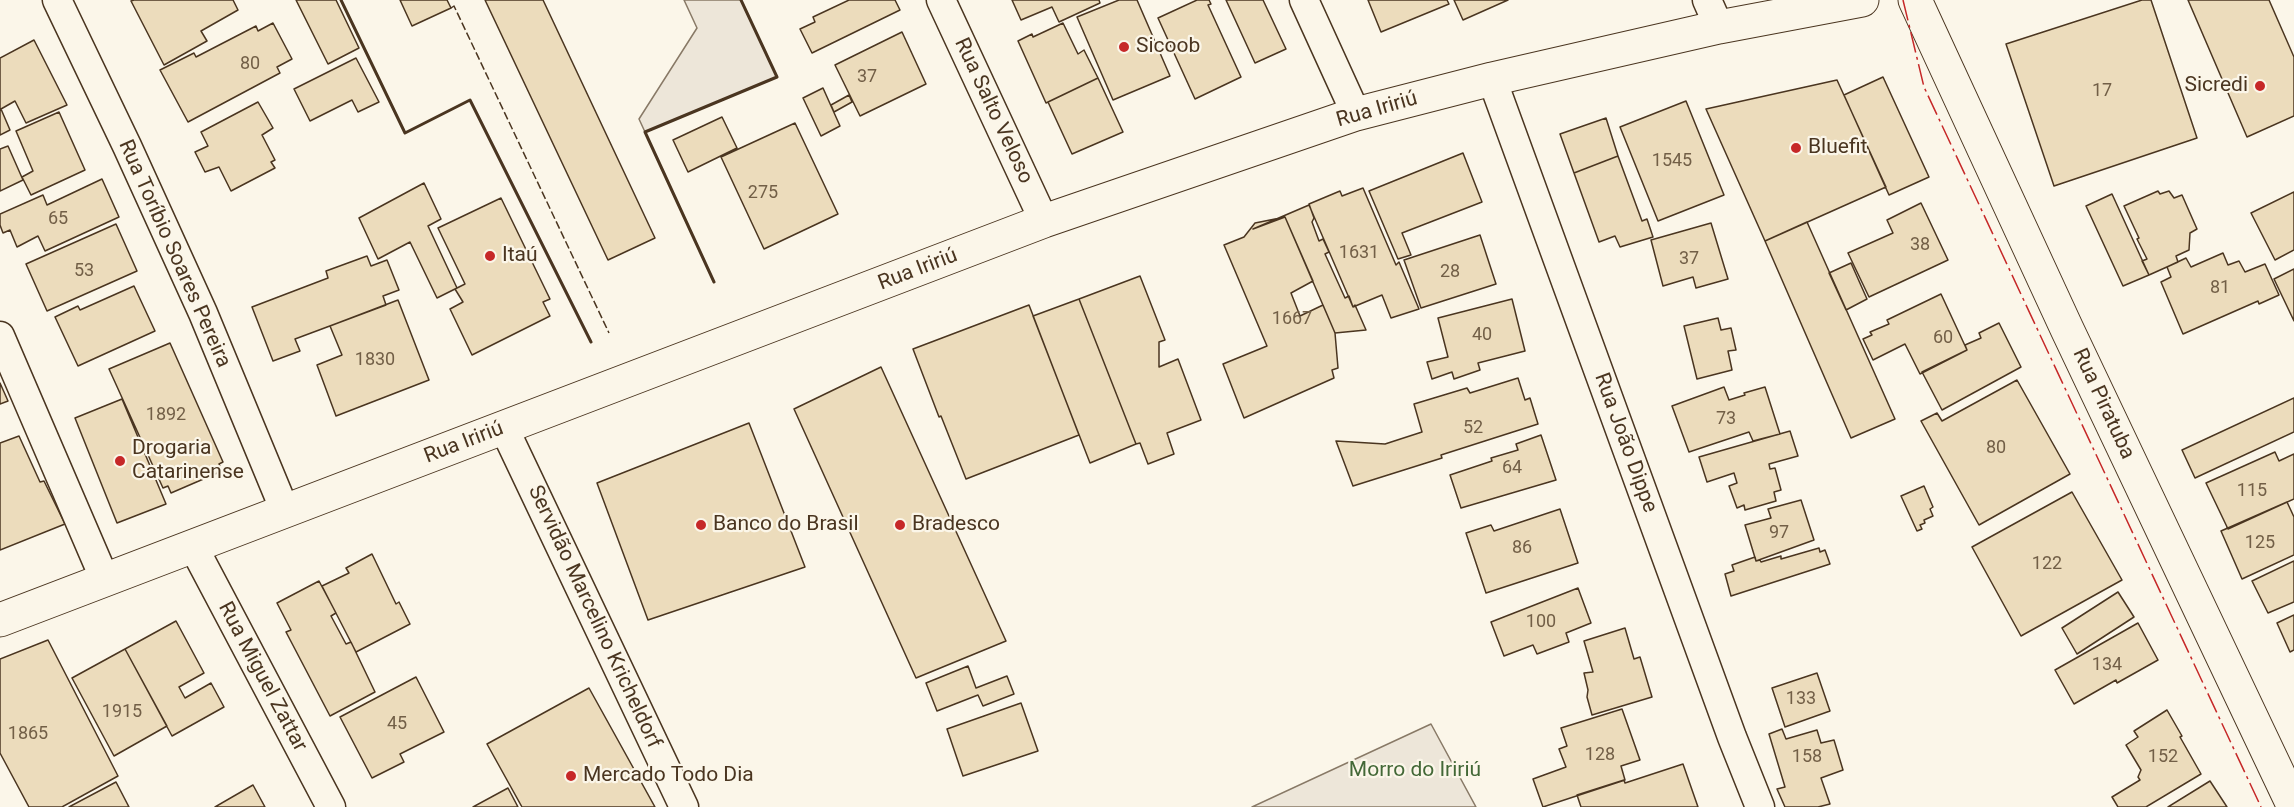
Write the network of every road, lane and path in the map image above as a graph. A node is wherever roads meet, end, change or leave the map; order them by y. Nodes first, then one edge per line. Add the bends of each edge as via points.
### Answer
1 (57, 0) edge
2 (941, 0) edge
3 (1304, 0) edge
4 (1862, 0) edge
5 (1915, 0) edge
6 (1713, 14) edge
7 (1492, 79) junction
8 (1356, 114) junction
9 (1044, 221) junction
10 (0, 336) edge
11 (504, 428) junction
12 (285, 511) junction
13 (193, 546) junction
14 (105, 580) junction
15 (0, 620) edge
16 (331, 807) edge
17 (684, 807) edge
18 (1760, 807) edge
19 (2294, 807) edge

1 - 12 street, Rua Toríbio Soares Pereira via 198,303
2 - 9 street, Rua Salto Veloso
3 - 8 street
4 - 6 main road, Rua Iririú
5 - 19 main road, Rua Piratuba
6 - 7 main road, Rua Iririú
7 - 8 main road, Rua Iririú
7 - 18 street, Rua João Dippe
8 - 9 main road, Rua Iririú
9 - 11 main road, Rua Iririú
10 - 14 street
11 - 12 main road, Rua Iririú
11 - 17 street, Servidão Marcelino Kricheldorf
12 - 13 main road, Rua Iririú
13 - 14 main road, Rua Iririú
13 - 16 street, Rua Miguel Zattar
14 - 15 main road, Rua Iririú

